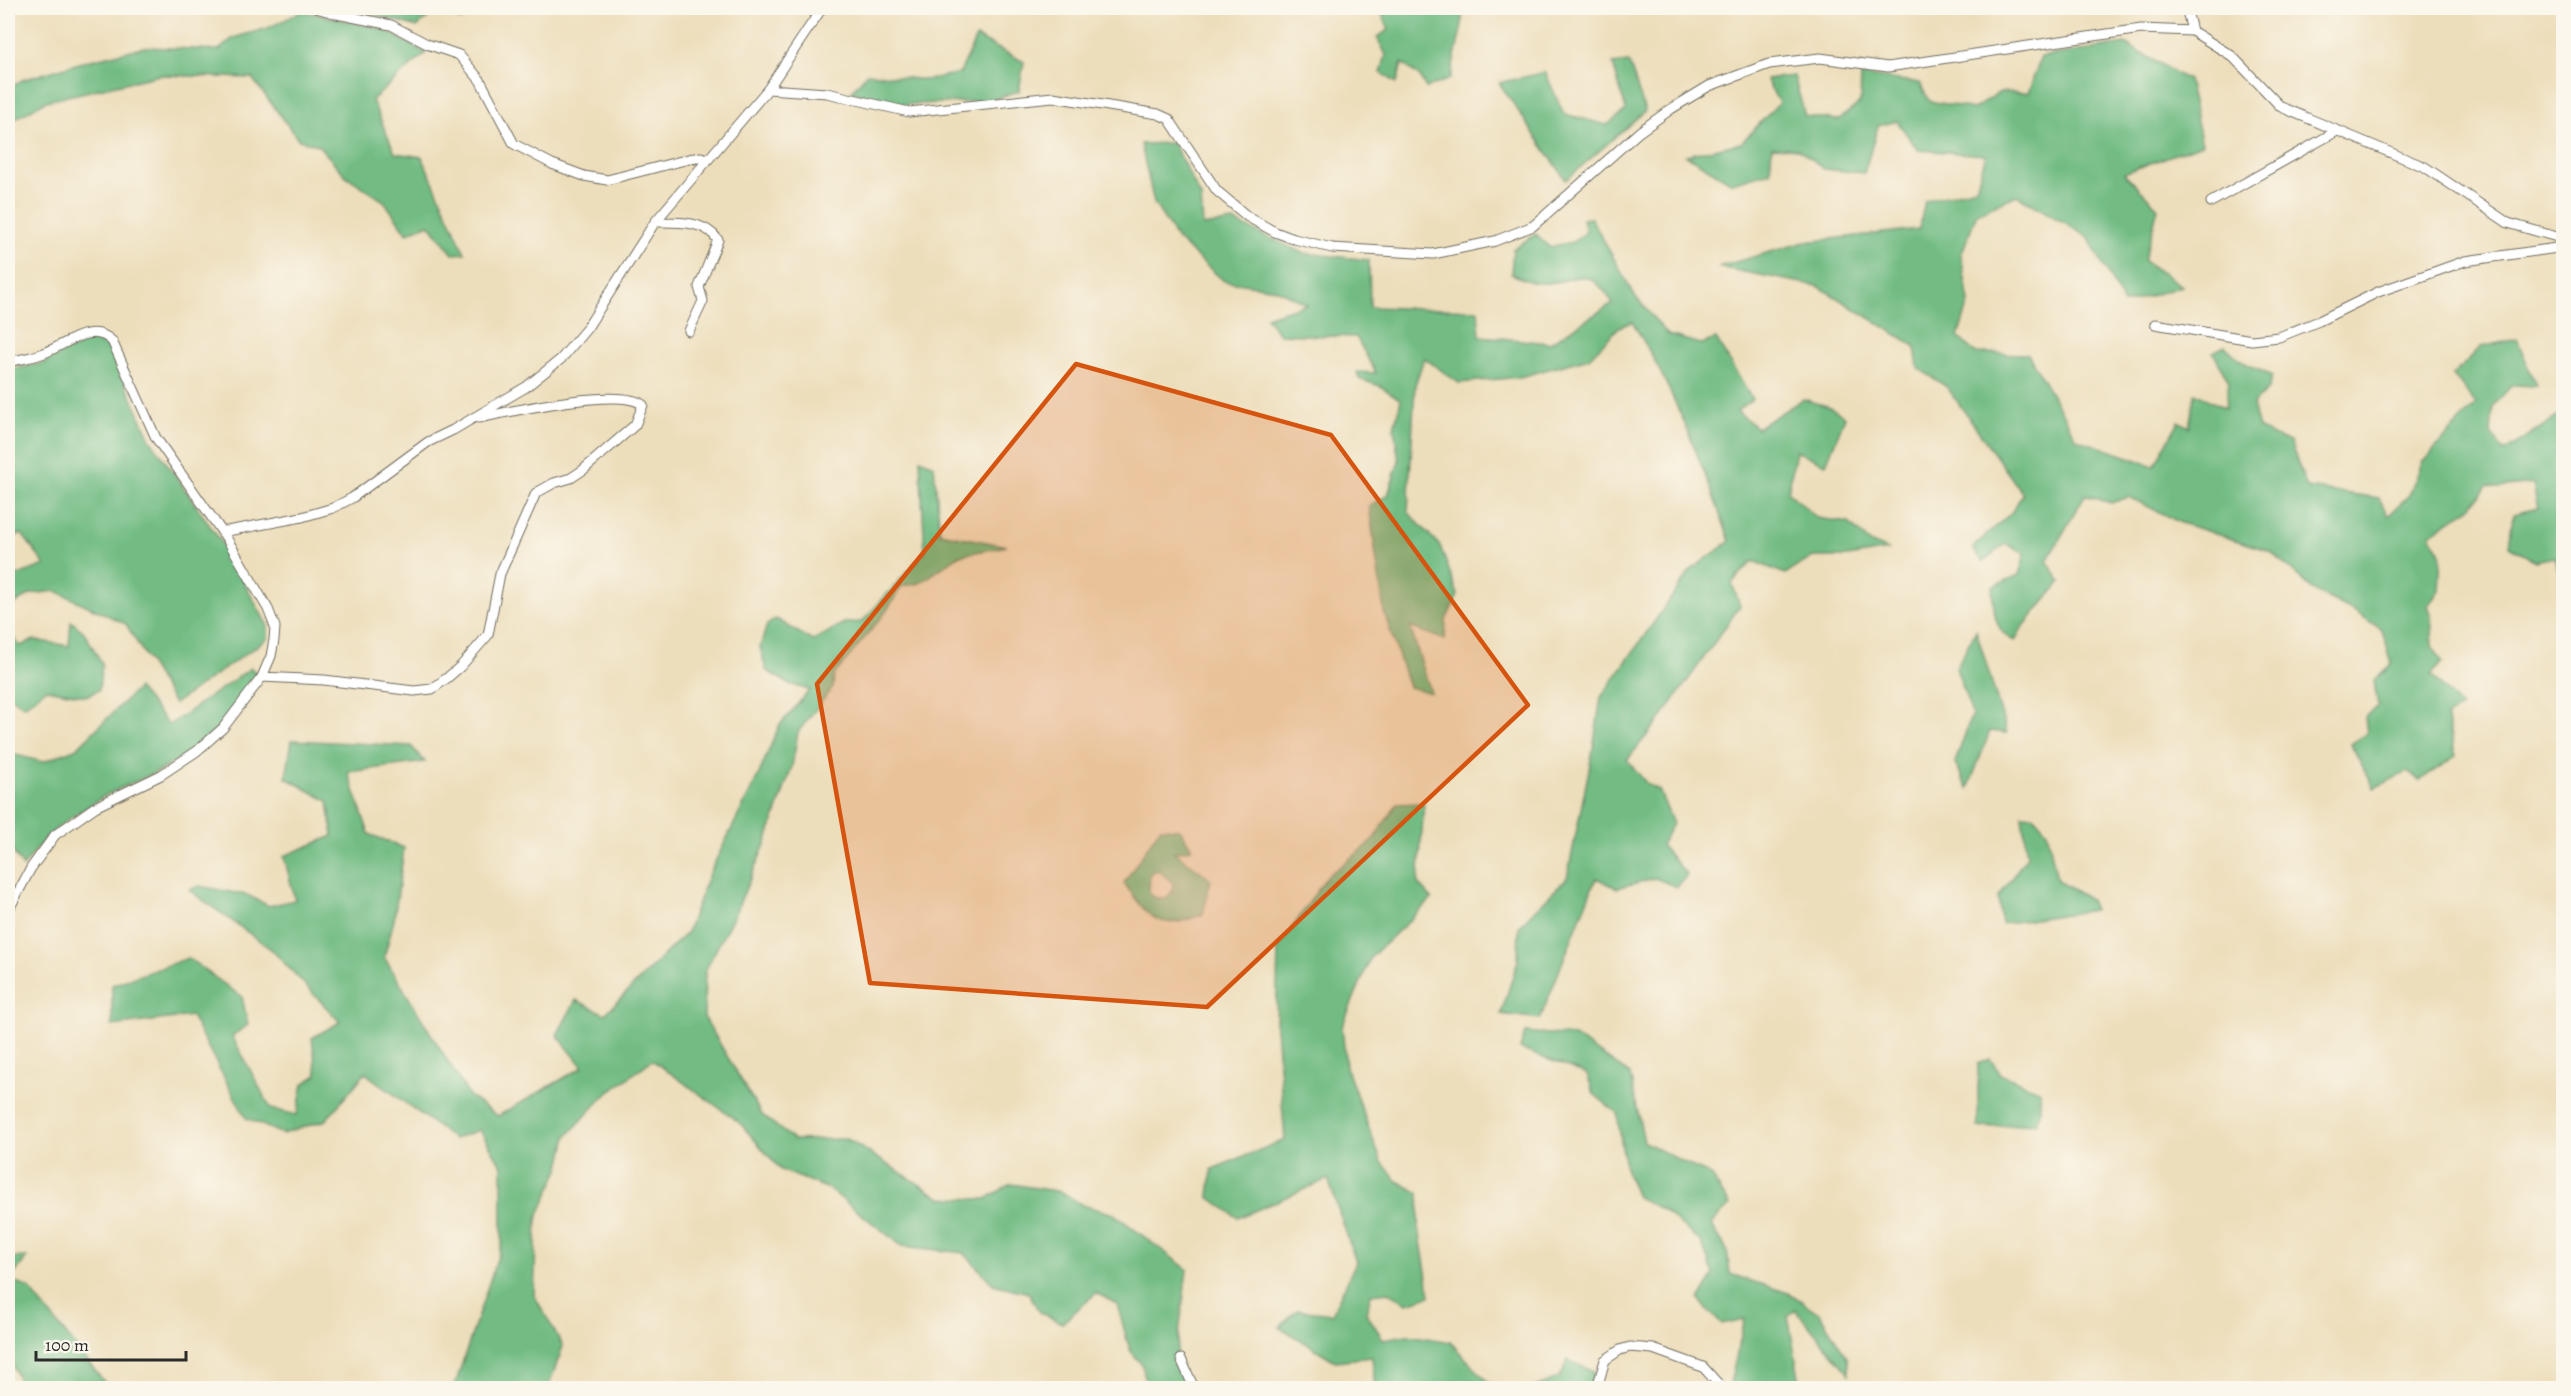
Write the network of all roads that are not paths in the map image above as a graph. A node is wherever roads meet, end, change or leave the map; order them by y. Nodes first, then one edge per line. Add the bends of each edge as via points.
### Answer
1 (316, 8) edge
2 (822, 8) edge
3 (2188, 8) edge
4 (2192, 31) junction
5 (768, 89) junction
6 (2337, 131) junction
7 (707, 159) junction
8 (2211, 202) dead end
9 (655, 222) junction
10 (2564, 239) edge
11 (2564, 247) edge
12 (2155, 324) dead end
13 (690, 331) dead end
14 (8, 362) edge
15 (471, 419) junction
16 (222, 532) junction
17 (262, 676) junction
18 (8, 911) edge
19 (1180, 1359) dead end
20 (1194, 1389) edge
21 (1597, 1389) edge
22 (1722, 1389) edge

1 - 7 street via 391,25 459,55 476,74 514,144 552,164 607,180 688,159
2 - 5 street
3 - 4 street
4 - 5 street via 2141,29 1888,67 1820,58 1773,63 1709,86 1671,109 1533,226 1495,241 1434,255 1332,248 1275,232 1248,217 1216,191 1175,125 1158,114 1053,97 903,112 827,93
4 - 6 street via 2232,56 2281,106
5 - 7 street
6 - 8 street
6 - 10 street via 2425,167 2508,223
7 - 9 street
9 - 13 street via 696,224 708,229 718,240 699,287 703,301
9 - 15 street via 572,348 526,387
11 - 12 street via 2464,261 2378,292 2278,337 2252,340
14 - 16 street via 47,352 93,332 107,336 156,438
15 - 16 street via 428,442 369,488 333,508
15 - 17 street via 570,401 630,400 643,405 635,425 583,470 536,493 500,573 488,635 447,678 432,688 414,691
16 - 17 street via 275,627 271,656
17 - 18 street via 223,728 197,751 161,775 95,807 55,835 31,868
19 - 20 street
21 - 22 street via 1605,1360 1620,1350 1641,1346 1703,1366

